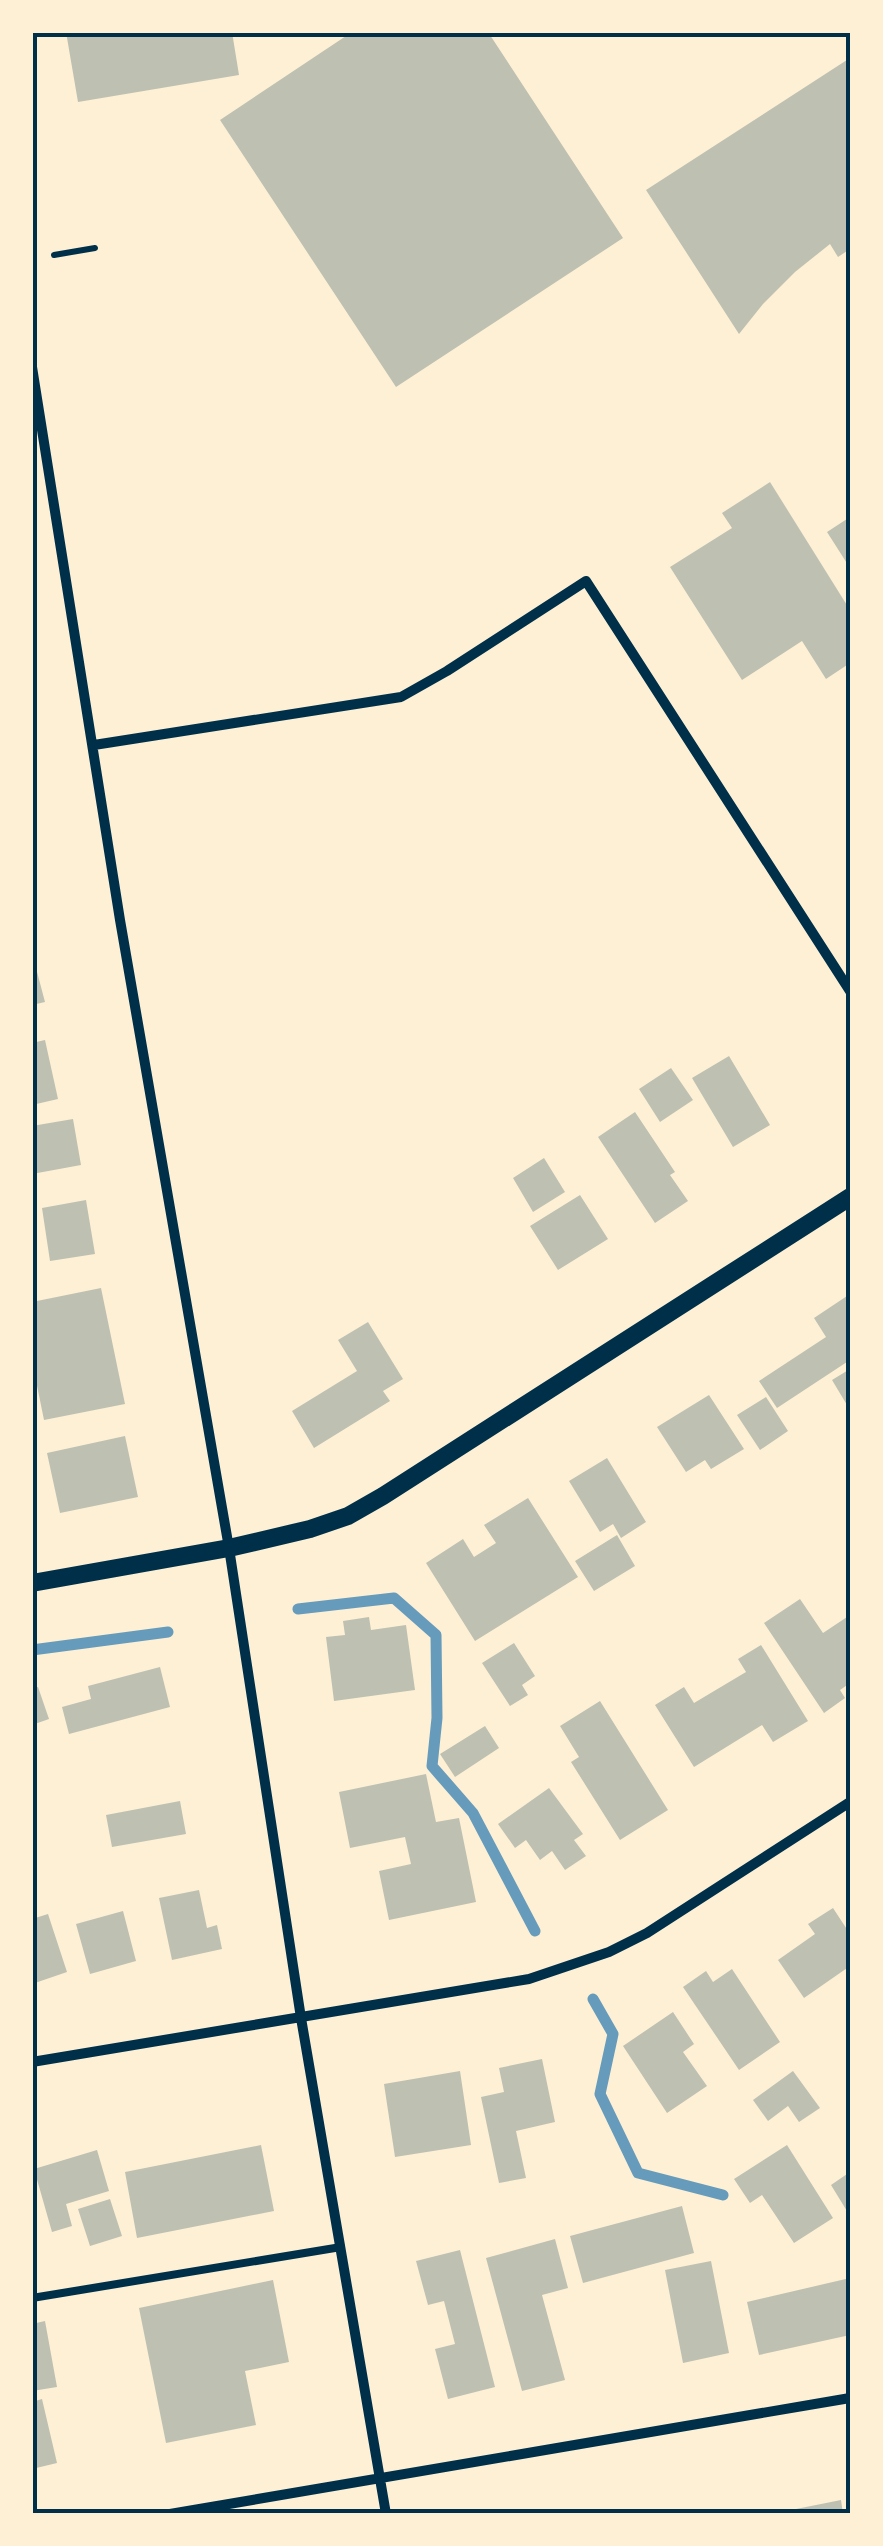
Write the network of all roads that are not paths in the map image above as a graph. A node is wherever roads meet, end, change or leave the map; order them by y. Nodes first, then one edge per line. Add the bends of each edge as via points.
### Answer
1 (32, 367) edge
2 (94, 745) junction
3 (850, 991) edge
4 (850, 1197) edge
5 (229, 1548) junction
6 (32, 1583) edge
7 (850, 1802) edge
8 (300, 2018) junction
9 (32, 2062) edge
10 (341, 2248) junction
11 (32, 2298) edge
12 (850, 2398) edge
13 (378, 2477) junction
14 (170, 2514) edge
15 (386, 2514) edge

1 - 2 street
2 - 3 street via 401,697 586,581
2 - 5 street
4 - 5 street via 348,1516
5 - 6 street
5 - 8 street
7 - 8 street via 609,1952 529,1979
8 - 9 street
8 - 10 street
10 - 11 lane
10 - 13 street
12 - 13 street
13 - 14 street
13 - 15 street

